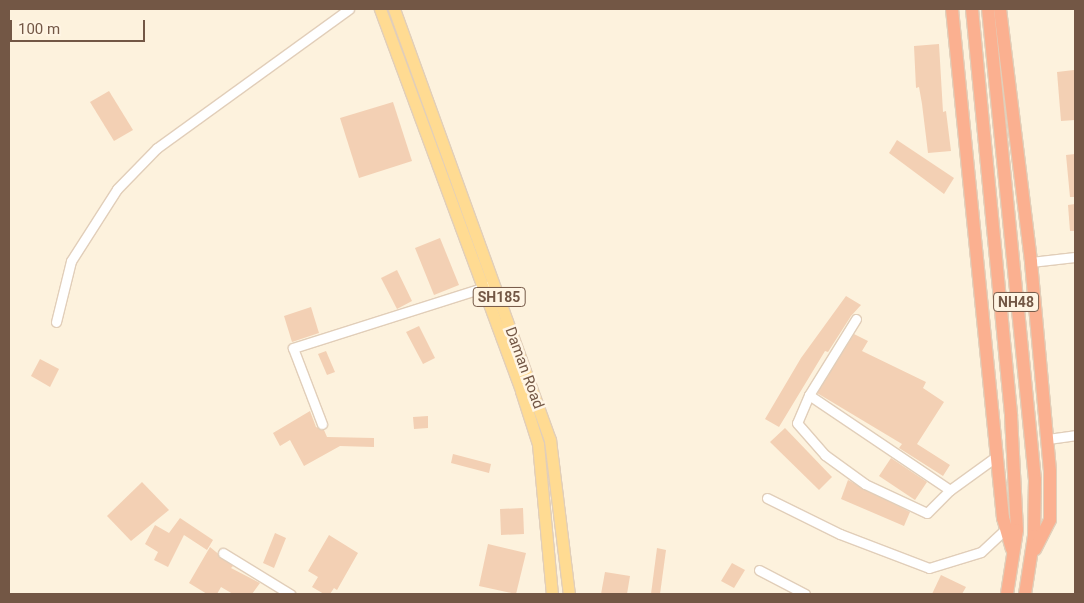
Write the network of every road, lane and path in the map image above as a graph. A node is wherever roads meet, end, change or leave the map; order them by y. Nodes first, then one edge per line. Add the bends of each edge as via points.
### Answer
1 (349, 9) edge
2 (380, 9) edge
3 (394, 9) edge
4 (952, 9) edge
5 (972, 9) edge
6 (988, 9) edge
7 (1000, 9) edge
8 (1075, 257) edge
9 (1031, 262) junction
10 (494, 284) junction
11 (482, 288) junction
12 (856, 319) dead end
13 (56, 322) dead end
14 (809, 395) junction
15 (322, 424) dead end
16 (1075, 435) edge
17 (1048, 439) junction
18 (997, 456) junction
19 (950, 490) junction
20 (768, 498) dead end
21 (1006, 529) junction
22 (223, 553) dead end
23 (1013, 553) junction
24 (1031, 558) junction
25 (758, 570) dead end
26 (290, 594) edge
27 (552, 594) edge
28 (569, 594) edge
29 (805, 594) edge
30 (1007, 594) edge
31 (1025, 594) edge

1 - 13 street via 157,148 117,188 71,261
2 - 11 main road
3 - 10 main road, Daman Road / SH185
4 - 18 highway
5 - 23 highway, NH48 via 1011,416 1016,530
6 - 24 highway, NH48 via 1035,480
7 - 9 highway
8 - 9 street
9 - 17 highway
10 - 11 street
10 - 28 main road, Daman Road / SH185 via 550,440
11 - 15 street via 294,348
11 - 27 main road via 538,444
12 - 14 street
14 - 19 street
14 - 19 street via 797,423 825,455 865,484 927,513
16 - 17 street
17 - 24 highway via 1050,520
18 - 19 street
18 - 21 highway
20 - 21 street via 840,534 929,568 982,552
21 - 23 highway
22 - 26 street
23 - 30 highway, NH48
24 - 31 highway, NH48
25 - 29 street

